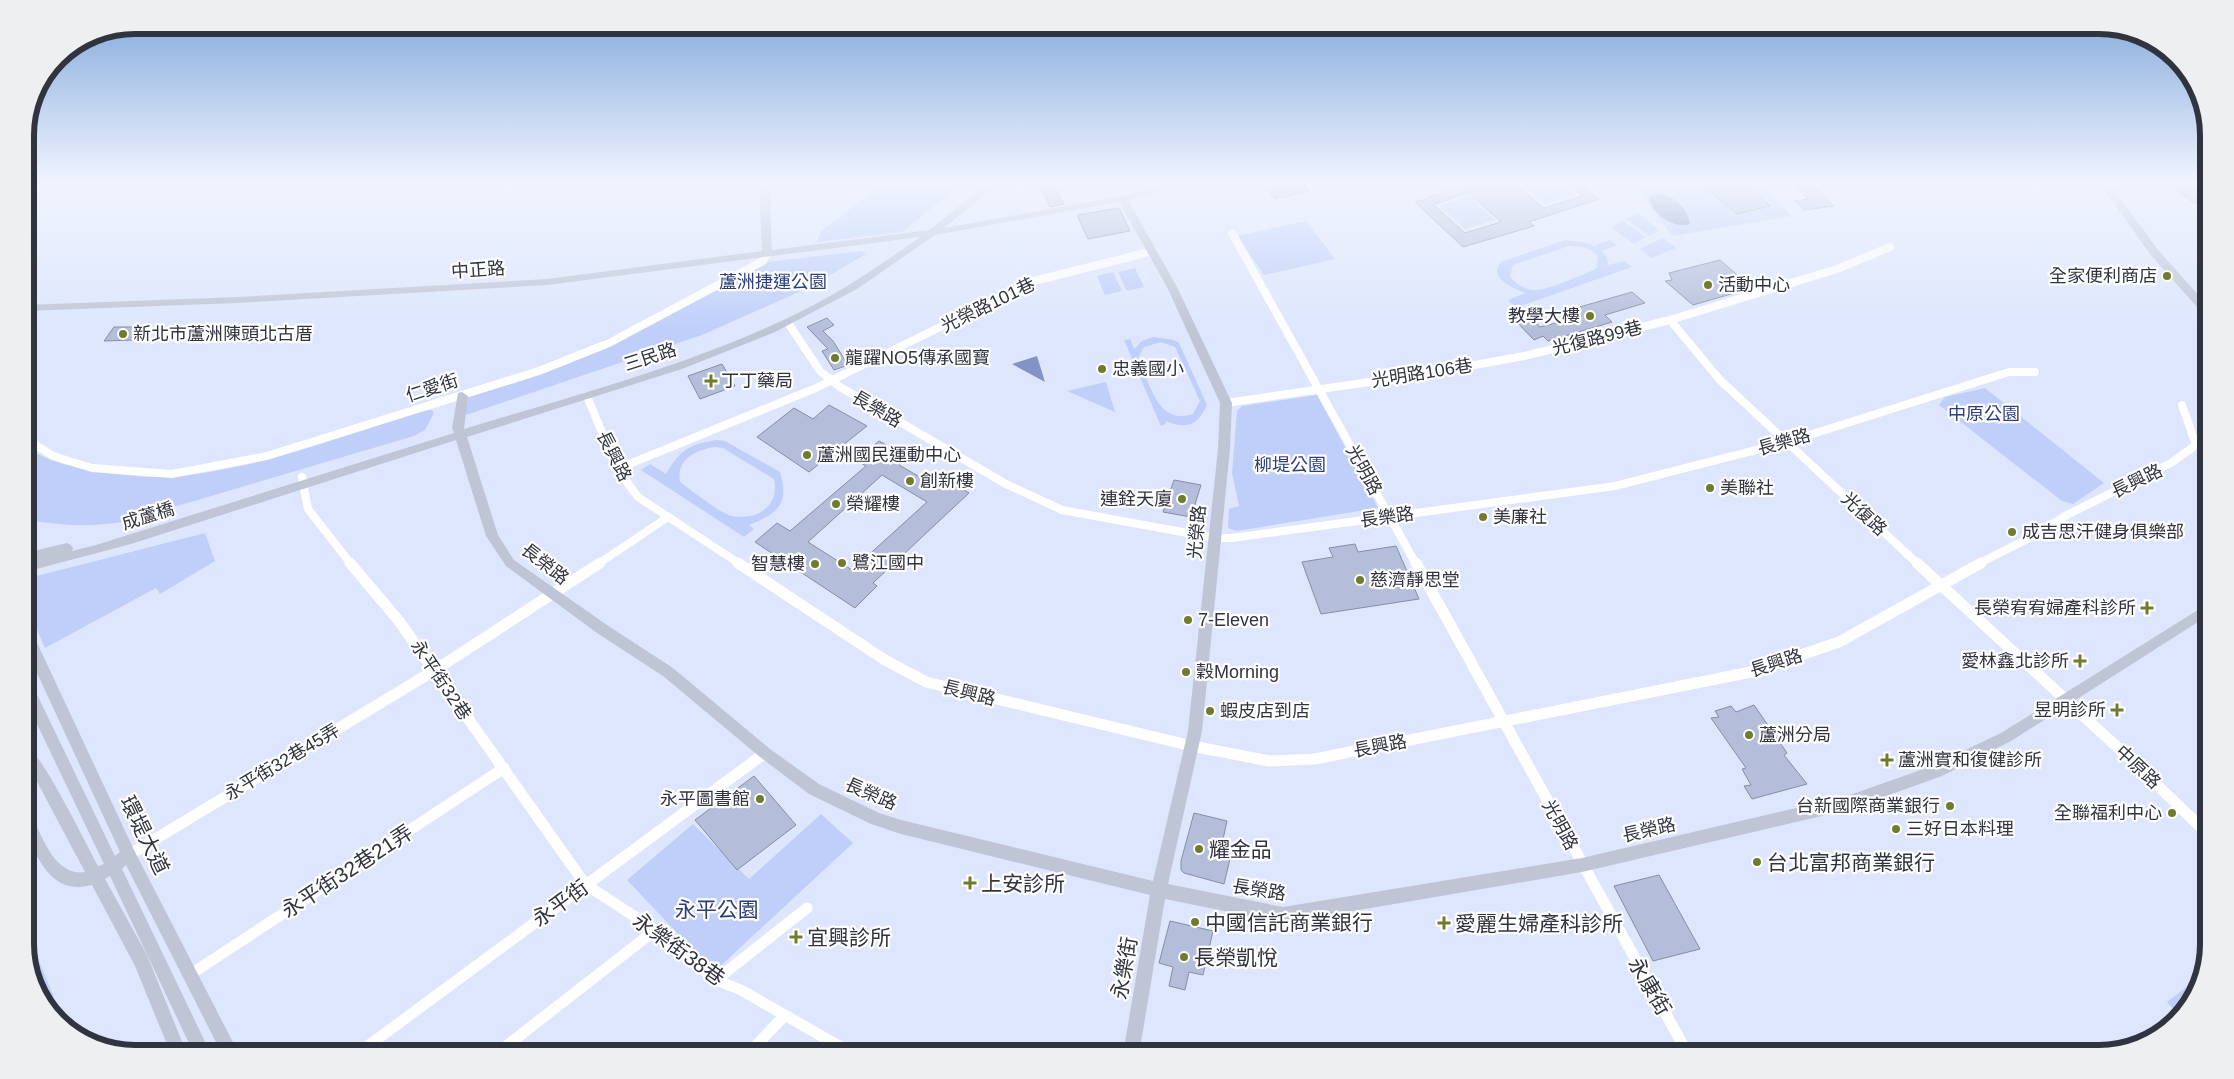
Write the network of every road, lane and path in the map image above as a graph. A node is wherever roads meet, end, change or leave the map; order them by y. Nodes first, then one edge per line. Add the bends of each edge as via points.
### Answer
1 (765, 231) edge
2 (923, 231) edge
3 (937, 231) edge
4 (1141, 231) edge
5 (2139, 231) edge
6 (933, 232) junction
7 (1232, 233) dead end
8 (920, 234) junction
9 (1890, 247) dead end
10 (1153, 251) junction
11 (766, 254) junction
12 (2200, 304) edge
13 (34, 308) edge
14 (1670, 320) junction
15 (788, 323) junction
16 (1524, 356) joint
17 (2035, 372) dead end
18 (832, 381) junction
19 (1320, 389) junction
20 (462, 396) junction
21 (587, 396) junction
22 (1226, 403) junction
23 (2182, 405) dead end
24 (460, 431) junction
25 (1787, 442) junction
26 (34, 444) edge
27 (617, 469) junction
28 (303, 480) junction
29 (278, 489) junction
30 (668, 517) junction
31 (1390, 517) junction
32 (1215, 538) junction
33 (34, 556) edge
34 (34, 565) edge
35 (1939, 585) junction
36 (553, 595) junction
37 (2200, 614) edge
38 (34, 651) edge
39 (435, 670) junction
40 (2064, 701) junction
41 (34, 703) edge
42 (1503, 721) junction
43 (1192, 746) junction
44 (765, 753) junction
45 (34, 764) edge
46 (504, 768) junction
47 (2200, 825) edge
48 (34, 836) edge
49 (129, 855) junction
50 (1582, 866) junction
51 (113, 867) junction
52 (585, 884) junction
53 (1159, 890) junction
54 (808, 908) dead end
55 (654, 931) junction
56 (191, 974) junction
57 (716, 980) junction
58 (785, 1015) junction
59 (175, 1045) edge
60 (199, 1045) edge
61 (226, 1045) edge
62 (369, 1045) edge
63 (508, 1045) edge
64 (757, 1045) edge
65 (837, 1045) edge
66 (1133, 1045) edge
67 (1683, 1045) edge

1 - 11 street
2 - 8 street, 三民路
3 - 6 street, 中正路
4 - 10 street, 光榮路
5 - 12 street
6 - 8 street, 中正路
6 - 15 street, 三民路 via 868,279
7 - 19 street, 光明路
8 - 11 street, 中正路
8 - 24 street, 三民路 via 827,293 735,337
9 - 14 street, 光復路99巷 via 1837,268
10 - 18 street, 光榮路101巷 via 1034,281
10 - 22 street, 光榮路
11 - 13 street, 中正路 via 547,282 238,300
11 - 20 street, 仁愛街 via 763,261 609,343 540,371
14 - 16 street, 光復路99巷
14 - 25 street, 光復路 via 1720,380
15 - 18 street, 長樂路 via 820,372
15 - 21 street, 三民路 via 688,363
16 - 19 street, 光明路106巷 via 1431,374
17 - 25 street, 長樂路 via 2010,372
18 - 27 street, 光榮路101巷
18 - 32 street, 長樂路 via 1006,484 1062,510
19 - 22 street, 光明路106巷
19 - 31 street, 光明路
20 - 24 street, 長榮路
20 - 26 street, 仁愛街 via 267,456 172,474 92,468 53,456
21 - 24 street, 三民路
21 - 27 street, 長興路
22 - 32 street, 光榮路
23 - 35 street, 長興路 via 2196,445 2178,459
24 - 28 street, 三民路
24 - 36 street, 長榮路 via 492,536 510,563
25 - 31 street, 長樂路 via 1615,486
25 - 35 street, 光復路
27 - 30 street, 長興路 via 638,497
28 - 29 street, 三民路
28 - 39 street, 永平街32巷 via 308,509 400,621
29 - 33 street, 成蘆橋
29 - 34 street, 成蘆橋 via 156,533
30 - 36 street
30 - 43 street, 長興路 via 885,660 926,682
31 - 32 street, 長樂路
31 - 42 street, 光明路
32 - 43 street, 光榮路
35 - 40 street, 光復路
35 - 42 street, 長興路 via 1839,642 1751,672
36 - 39 street
36 - 44 street, 長榮路 via 668,672
37 - 40 street, 長榮路
38 - 49 street, 環堤大道
39 - 46 street, 永平街32巷
39 - 49 street, 永平街32巷45弄
40 - 47 street, 中原路
40 - 50 street, 長榮路 via 2006,737 1937,771 1847,803
41 - 51 street
42 - 43 street, 長興路 via 1314,759 1270,761
42 - 50 street, 光明路
43 - 53 street, 光榮路
44 - 52 street, 永平街
44 - 53 street, 長榮路 via 814,789 876,819
45 - 59 street via 141,961
46 - 52 street, 永平街32巷
46 - 56 street, 永平街32巷21弄
48 - 51 street via 57,873 71,881 94,878
49 - 51 street
49 - 56 street, 環堤大道
50 - 53 street, 長榮路 via 1284,915
50 - 67 street, 永康街
51 - 60 street
52 - 55 street, 永樂街38巷
52 - 62 street, 永平街
53 - 66 street, 永樂街
54 - 57 street
55 - 57 street, 永樂街38巷
55 - 63 street
56 - 61 street, 環堤大道
57 - 58 street, 永樂街38巷
58 - 64 street
58 - 65 street, 永樂街38巷

